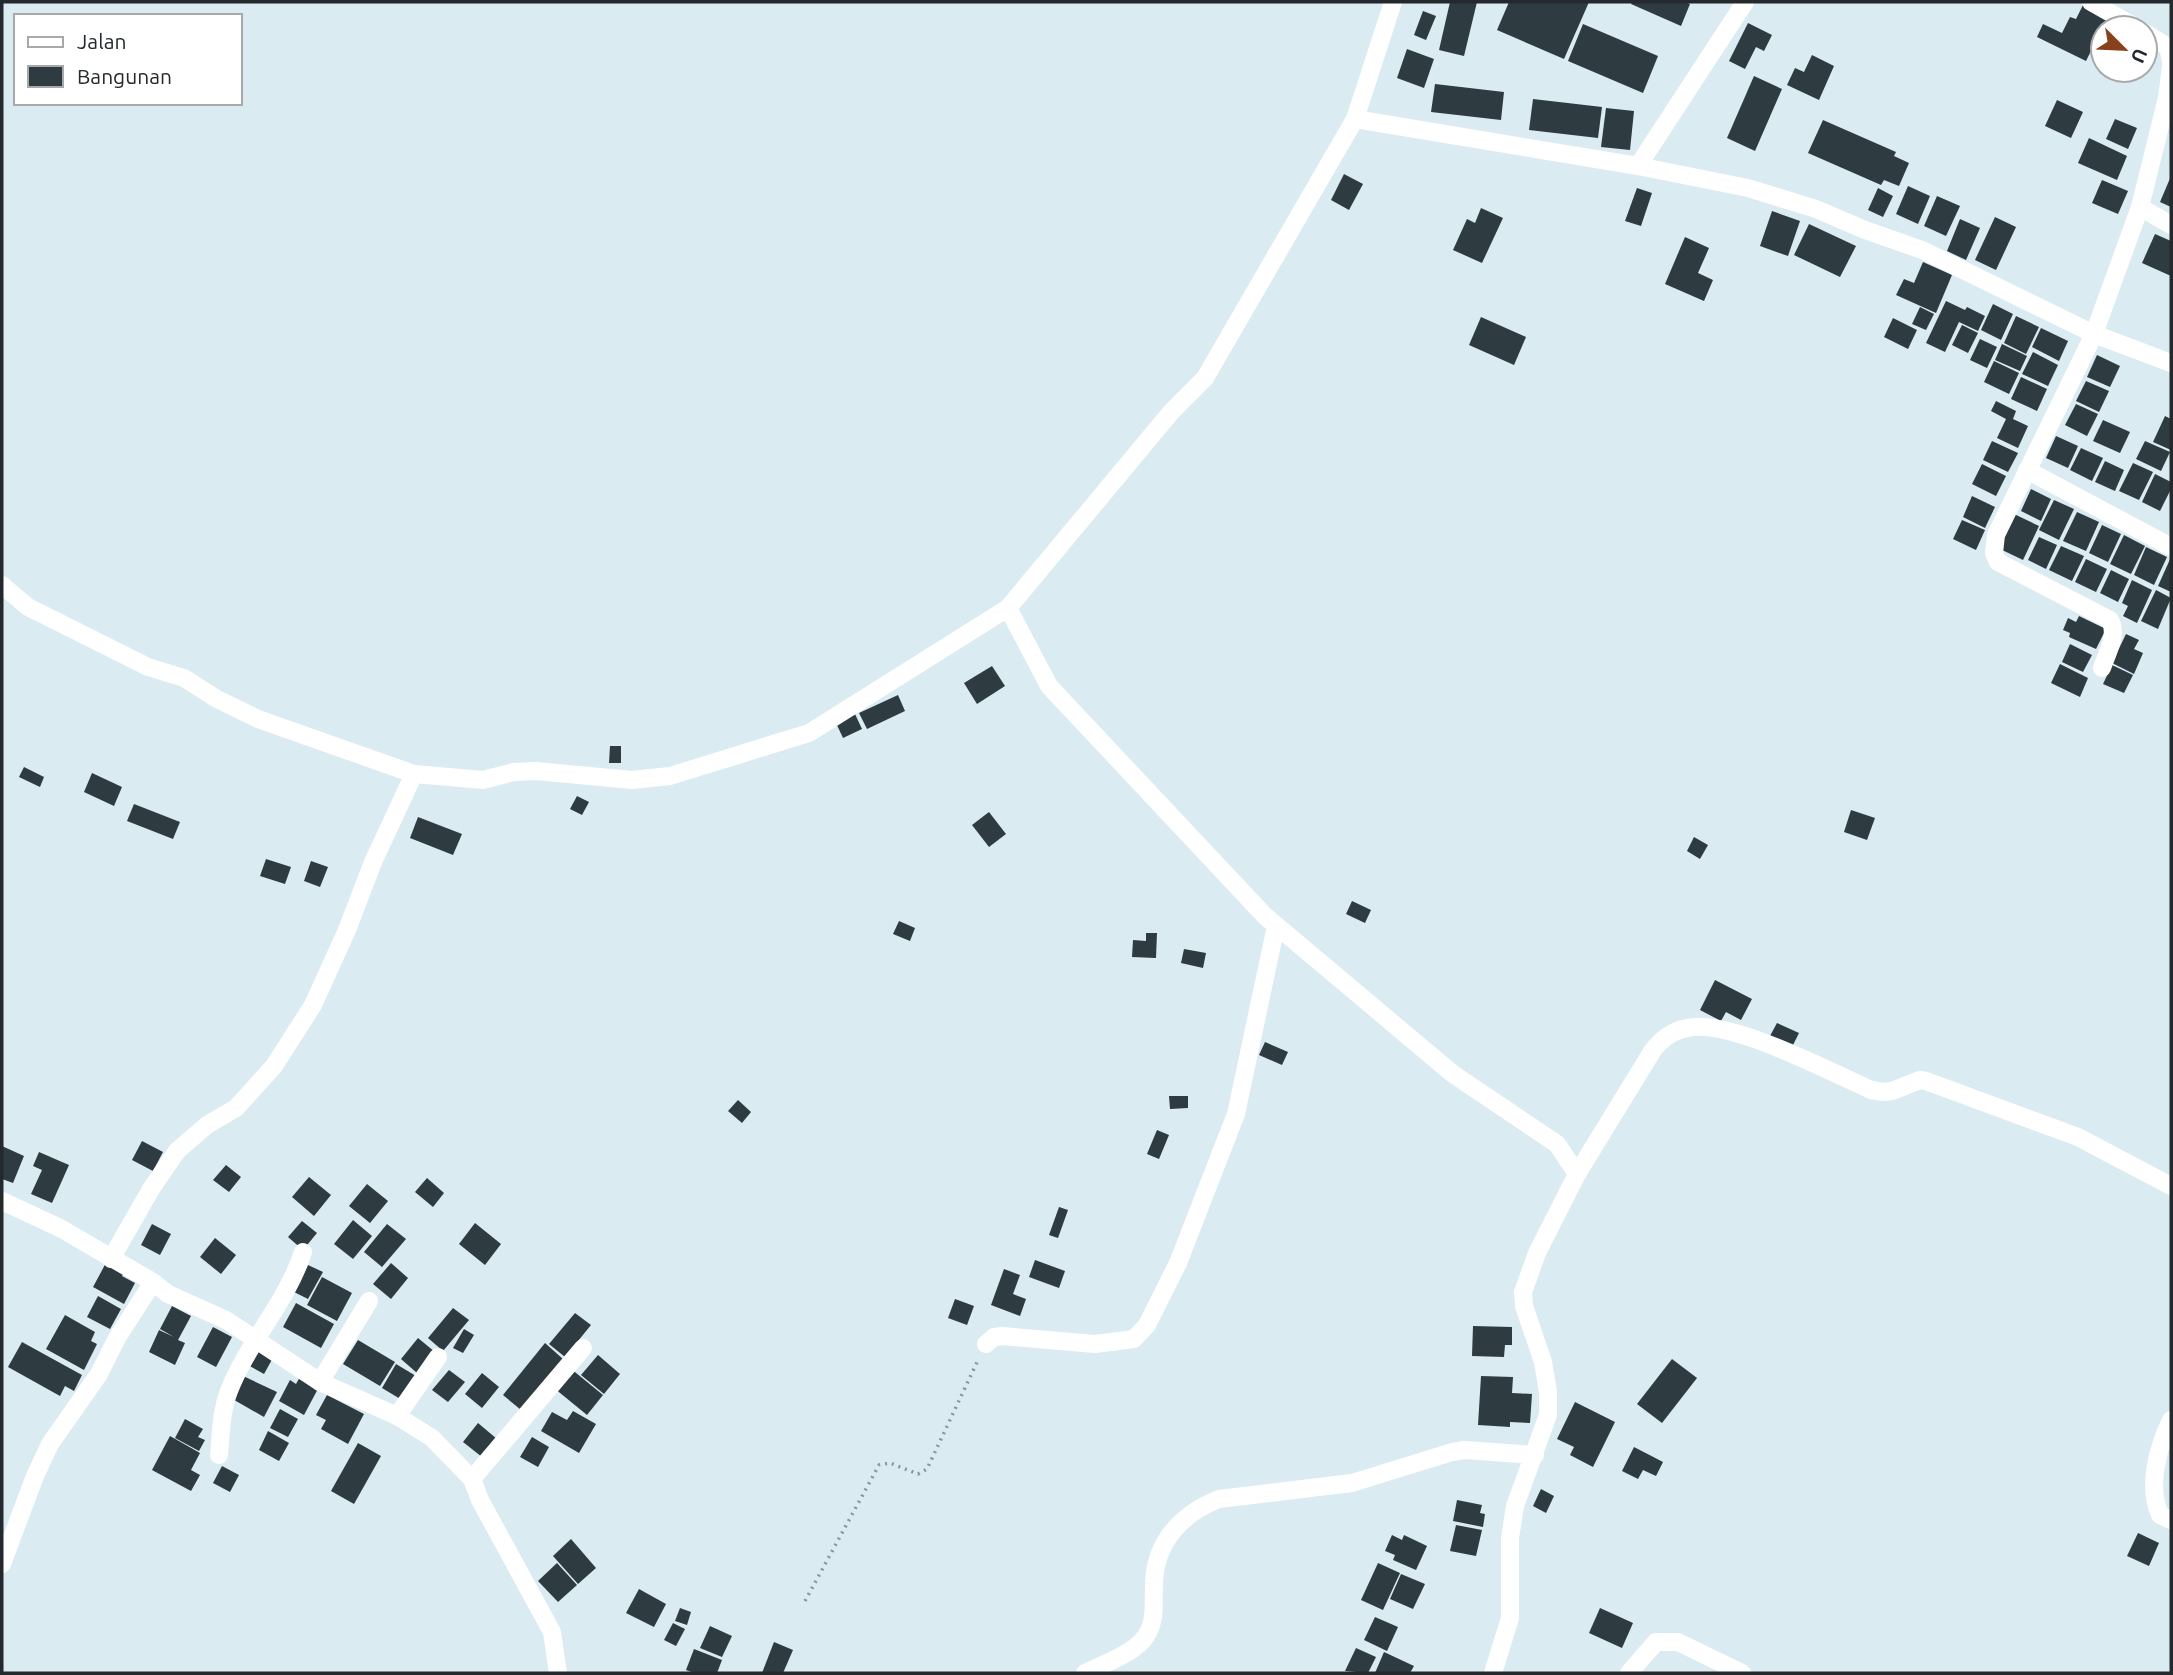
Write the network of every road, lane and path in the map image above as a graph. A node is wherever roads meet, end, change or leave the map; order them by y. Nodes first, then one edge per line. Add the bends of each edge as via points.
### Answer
1 (1393, 2) edge
2 (1745, 2) edge
3 (2091, 2) edge
4 (2112, 14) edge
5 (2159, 42) edge
6 (2171, 64) edge
7 (1355, 120) junction
8 (1638, 166) junction
9 (2140, 207) junction
10 (2171, 225) edge
11 (2094, 334) junction
12 (2171, 363) edge
13 (2027, 470) junction
14 (2171, 547) edge
15 (2, 585) edge
16 (1008, 608) junction
17 (2102, 668) dead end
18 (414, 774) junction
19 (1276, 926) junction
20 (1577, 1174) junction
21 (2171, 1186) edge
22 (2, 1201) edge
23 (303, 1252) dead end
24 (111, 1259) junction
25 (153, 1282) junction
26 (369, 1301) dead end
27 (257, 1339) junction
28 (986, 1344) joint
29 (583, 1348) dead end
30 (439, 1357) dead end
31 (320, 1382) junction
32 (397, 1416) junction
33 (2171, 1420) edge
34 (219, 1455) dead end
35 (1535, 1455) junction
36 (472, 1479) junction
37 (2171, 1520) edge
38 (2, 1564) edge
39 (805, 1601) dead end
40 (558, 1673) edge
41 (1085, 1673) edge
42 (1493, 1673) edge
43 (1629, 1673) edge
44 (1742, 1673) edge

1 - 7 street
2 - 8 street
3 - 4 street
5 - 6 street via 2168,47
6 - 9 street
7 - 8 street
7 - 16 street via 1205,378 1172,411
8 - 11 street via 1748,188 1816,209 1922,250
9 - 10 street
9 - 11 street
11 - 12 street
11 - 13 street
13 - 14 street
13 - 17 street via 1996,535 1994,553 1998,562 2110,620 2113,636
15 - 18 street via 29,607 148,667 184,678 258,719
16 - 18 street via 809,733 670,776 632,780 536,771 483,780
16 - 19 street via 1049,687
18 - 24 street via 313,1005 274,1066 236,1108 177,1151
19 - 20 street via 1453,1074 1557,1144
19 - 28 street via 1236,1114 1178,1263 1147,1325 1134,1339 1095,1344 1002,1336
20 - 21 street via 1653,1050 1663,1038 1696,1027 1750,1037 1871,1090 1883,1092 1926,1081 2078,1138
20 - 35 street via 1523,1292 1548,1392 1548,1415
22 - 24 street
23 - 27 street via 296,1275
24 - 25 street
25 - 27 street
25 - 38 street via 99,1374 50,1444
26 - 31 street
27 - 31 street
27 - 34 street via 229,1391
28 - 39 path via 928,1469 918,1474 890,1463 879,1465
29 - 36 street
30 - 32 street
31 - 32 street
32 - 36 street via 432,1438
33 - 37 street via 2161,1439 2154,1491 2160,1515
35 - 41 street via 1465,1450 1352,1483 1219,1499 1202,1506 1179,1523 1161,1550 1156,1563 1154,1618 1147,1634 1132,1649
35 - 42 street via 1513,1516 1510,1618
36 - 40 street via 552,1632
43 - 44 street via 1656,1642 1678,1642

